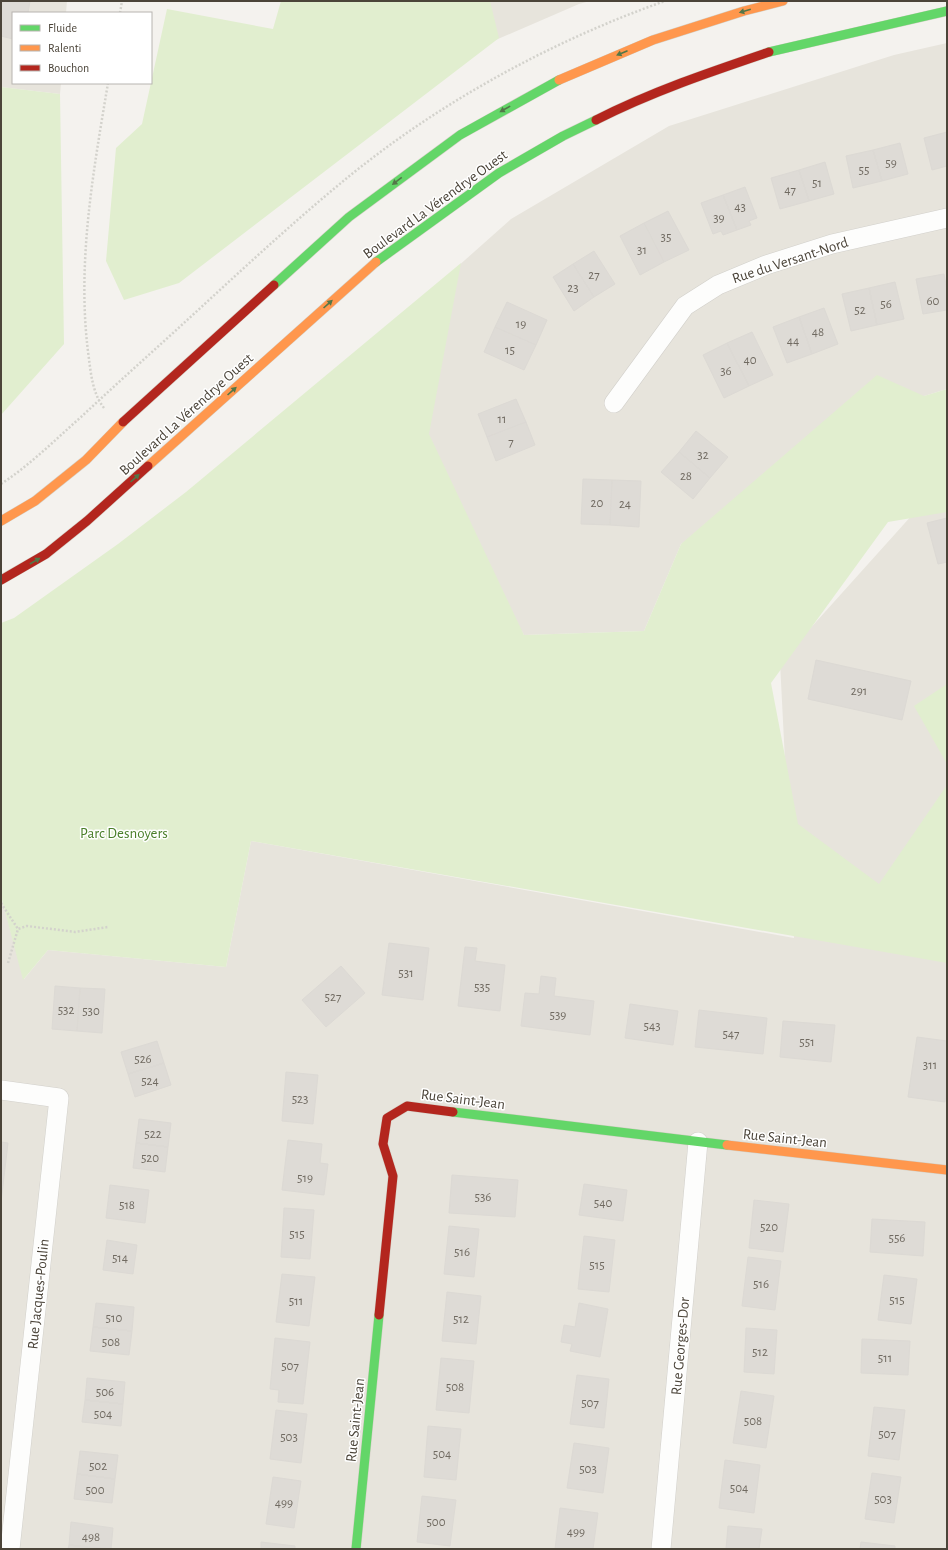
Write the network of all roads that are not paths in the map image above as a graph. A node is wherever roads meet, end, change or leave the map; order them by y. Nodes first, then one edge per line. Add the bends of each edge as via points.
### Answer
1 (783, 1) edge
2 (947, 11) edge
3 (947, 218) edge
4 (614, 403) dead end
5 (1, 521) edge
6 (1, 580) edge
7 (1, 1090) edge
8 (698, 1142) junction
9 (947, 1170) edge
10 (10, 1549) edge
11 (356, 1549) edge
12 (661, 1549) edge

1 -> 5 main road via 653,40 571,74 460,135 349,217 118,426 86,460 35,501
6 -> 2 main road, Boulevard La Vérendrye Ouest via 46,554 87,522 382,256 499,173 563,136 625,105 700,75 770,52
3 - 4 street, Rue du Versant-Nord via 832,244 766,265 718,285 685,306
7 - 10 street, Rue Jacques-Poulin via 59,1098
8 - 9 main road, Rue Saint-Jean
8 - 11 main road, Rue Saint-Jean via 407,1106 387,1118 384,1144 393,1176
8 - 12 street, Rue Georges-Dor

